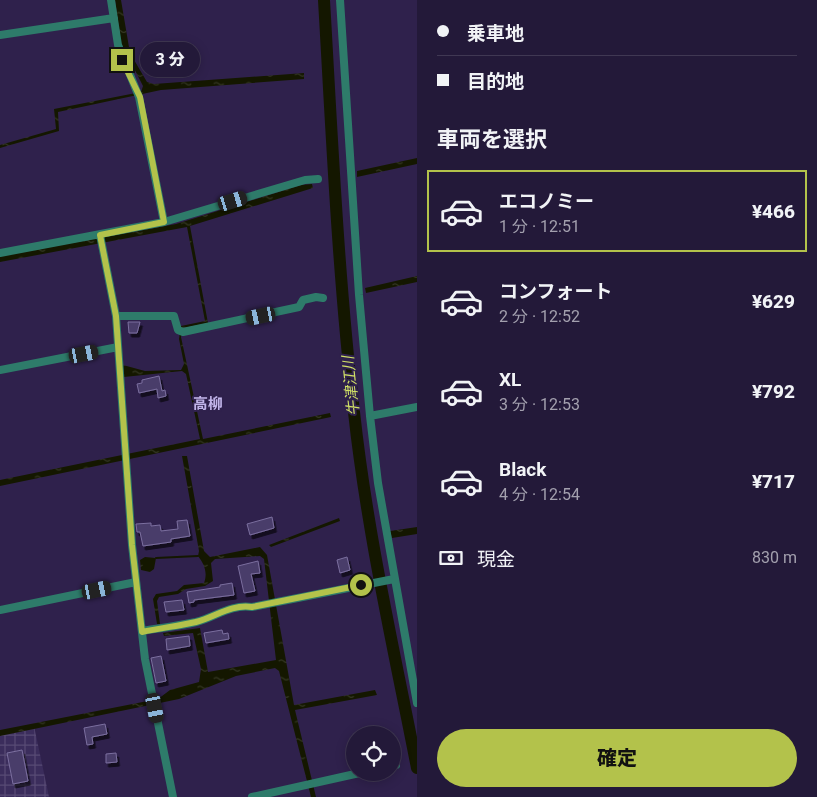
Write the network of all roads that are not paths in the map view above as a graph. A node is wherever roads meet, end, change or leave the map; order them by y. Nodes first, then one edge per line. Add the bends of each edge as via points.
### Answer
1 (112, 0) edge
2 (340, 0) edge
3 (114, 18) junction
4 (0, 35) edge
5 (318, 179) dead end
6 (164, 222) junction
7 (100, 235) junction
8 (0, 252) edge
9 (323, 298) dead end
10 (116, 316) junction
11 (118, 348) junction
12 (0, 370) edge
13 (417, 407) edge
14 (370, 416) junction
15 (394, 579) junction
16 (136, 582) junction
17 (0, 610) edge
18 (142, 632) junction
19 (417, 654) edge
20 (408, 655) junction
21 (417, 703) edge
22 (346, 776) edge
23 (173, 797) edge
24 (252, 797) edge

1 - 3 street
2 - 14 street
3 - 4 street
3 - 6 street via 120,52 139,94
5 - 6 street via 305,180
6 - 7 street
7 - 8 street
7 - 10 street
9 - 10 street via 303,300 300,307 181,332 174,316
10 - 11 street
11 - 12 street
11 - 16 street
13 - 14 street
14 - 15 street
15 - 18 street via 267,604 229,608 195,622
15 - 20 street
16 - 17 street
16 - 18 street
18 - 23 street
19 - 20 street
20 - 21 street
22 - 24 street

